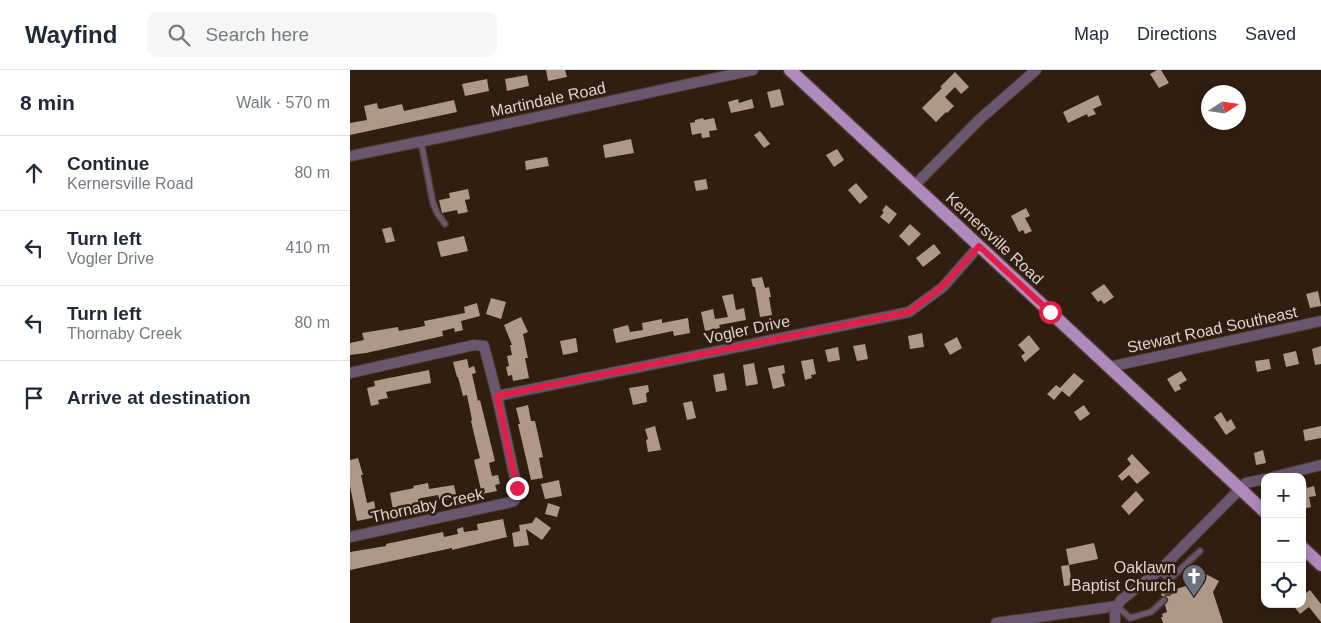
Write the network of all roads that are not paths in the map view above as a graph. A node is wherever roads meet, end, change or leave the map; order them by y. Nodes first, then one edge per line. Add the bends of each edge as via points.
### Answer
1 (753, 70) edge
2 (790, 70) edge
3 (1036, 70) edge
4 (421, 142) junction
5 (350, 156) edge
6 (915, 185) junction
7 (445, 224) dead end
8 (979, 246) junction
9 (1321, 321) edge
10 (1109, 367) junction
11 (350, 373) edge
12 (497, 396) junction
13 (1321, 465) edge
14 (1289, 473) edge
15 (1261, 480) edge
16 (1240, 489) junction
17 (1261, 508) edge
18 (350, 536) edge
19 (1200, 551) dead end
20 (1306, 552) edge
21 (1321, 565) edge
22 (1160, 570) junction
23 (1169, 580) junction
24 (1168, 592) dead end
25 (1164, 600) dead end
26 (1117, 606) junction
27 (1131, 620) edge
28 (996, 623) edge
29 (1115, 623) edge

1 - 4 street, Martindale Road
2 - 6 main road, Kernersville Road
3 - 6 street via 980,119
4 - 5 street, Martindale Road
4 - 7 lane via 433,203
6 - 8 main road, Kernersville Road
8 - 10 main road, Kernersville Road
8 - 12 street, Vogler Drive via 943,286 909,312
9 - 10 street, Stewart Road Southeast
10 - 16 main road, Kernersville Road
11 - 12 street, Thornaby Creek via 474,345 484,346
12 - 18 street, Thornaby Creek via 517,488 514,501
13 - 14 street
15 - 16 street via 1246,483
16 - 17 main road, Kernersville Road
16 - 22 street
19 - 23 lane
20 - 21 main road
22 - 23 lane
22 - 26 street
23 - 24 lane
25 - 27 lane via 1151,612
26 - 27 lane
26 - 28 street
26 - 29 street

